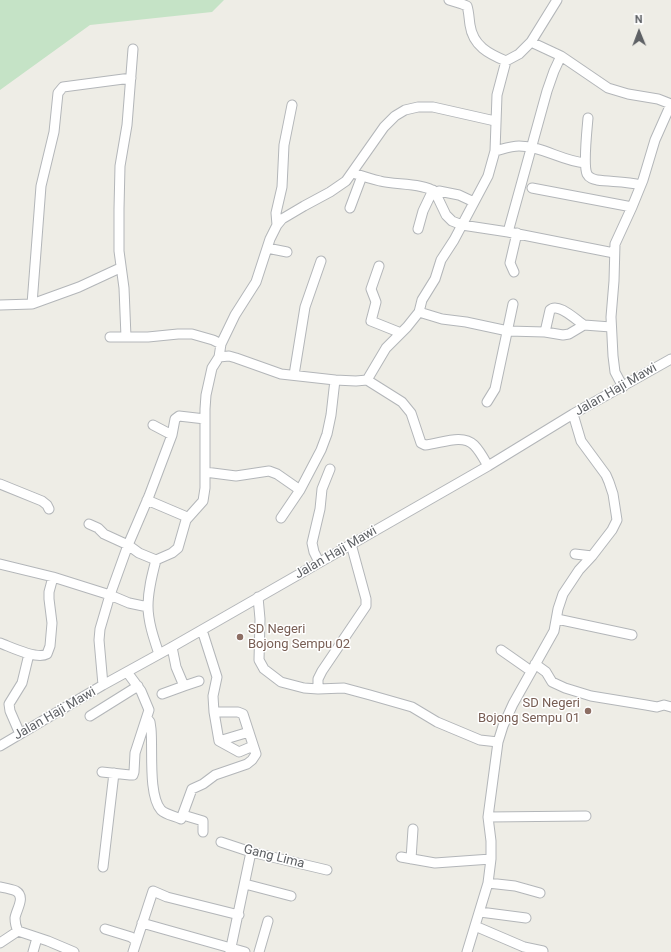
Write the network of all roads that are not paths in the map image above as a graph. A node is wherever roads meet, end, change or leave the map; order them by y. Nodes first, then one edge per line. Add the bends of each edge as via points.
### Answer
1 (449, 0) edge
2 (557, 0) edge
3 (531, 42) junction
4 (133, 50) dead end
5 (562, 56) junction
6 (506, 61) junction
7 (131, 78) junction
8 (292, 105) dead end
9 (588, 118) dead end
10 (496, 120) junction
11 (531, 147) junction
12 (495, 151) junction
13 (585, 163) junction
14 (357, 175) junction
15 (641, 185) junction
16 (532, 188) dead end
17 (436, 191) junction
18 (474, 202) junction
19 (632, 207) junction
20 (350, 208) dead end
21 (277, 225) junction
22 (462, 225) junction
23 (418, 229) dead end
24 (512, 233) junction
25 (267, 248) junction
26 (287, 252) dead end
27 (614, 254) junction
28 (321, 261) dead end
29 (379, 266) dead end
30 (120, 268) junction
31 (514, 272) dead end
32 (32, 304) junction
33 (513, 304) dead end
34 (0, 305) edge
35 (419, 312) junction
36 (584, 325) junction
37 (611, 327) junction
38 (508, 331) junction
39 (545, 332) junction
40 (401, 333) junction
41 (126, 337) junction
42 (110, 338) dead end
43 (221, 344) junction
44 (218, 357) junction
45 (671, 359) edge
46 (294, 375) junction
47 (335, 380) junction
48 (367, 380) junction
49 (623, 387) junction
50 (487, 402) dead end
51 (573, 414) junction
52 (205, 419) junction
53 (153, 425) dead end
54 (172, 435) junction
55 (488, 466) junction
56 (330, 469) dead end
57 (205, 472) junction
58 (0, 484) edge
59 (300, 490) junction
60 (147, 500) junction
61 (49, 509) dead end
62 (187, 517) junction
63 (281, 518) dead end
64 (89, 524) dead end
65 (351, 544) junction
66 (128, 545) junction
67 (575, 554) dead end
68 (592, 556) junction
69 (156, 560) junction
70 (320, 562) junction
71 (0, 564) edge
72 (53, 577) junction
73 (110, 595) junction
74 (258, 598) junction
75 (148, 607) junction
76 (557, 618) junction
77 (202, 630) junction
78 (632, 634) dead end
79 (0, 643) edge
80 (172, 647) junction
81 (501, 650) dead end
82 (29, 654) junction
83 (159, 654) junction
84 (533, 668) junction
85 (127, 672) junction
86 (199, 681) dead end
87 (103, 685) junction
88 (138, 686) junction
89 (184, 686) junction
90 (318, 689) junction
91 (162, 694) dead end
92 (671, 707) edge
93 (214, 712) junction
94 (90, 716) dead end
95 (146, 718) junction
96 (248, 732) junction
97 (20, 734) junction
98 (219, 740) junction
99 (498, 742) junction
100 (0, 746) edge
101 (253, 746) junction
102 (102, 772) dead end
103 (114, 773) junction
104 (183, 815) junction
105 (586, 816) dead end
106 (488, 817) junction
107 (413, 829) dead end
108 (203, 832) dead end
109 (221, 842) dead end
110 (251, 852) junction
111 (401, 858) dead end
112 (411, 859) junction
113 (491, 859) junction
114 (103, 867) dead end
115 (327, 870) dead end
116 (488, 883) junction
117 (245, 884) junction
118 (0, 886) edge
119 (540, 893) dead end
120 (291, 896) dead end
121 (480, 912) junction
122 (239, 915) junction
123 (526, 918) dead end
124 (268, 921) dead end
125 (142, 923) junction
126 (475, 926) junction
127 (105, 928) dead end
128 (18, 931) junction
129 (37, 938) junction
130 (136, 941) junction
131 (0, 943) edge
132 (231, 950) edge
133 (543, 951) dead end
134 (33, 952) edge
135 (74, 952) edge
136 (133, 952) edge
137 (245, 952) edge
138 (259, 952) edge
139 (467, 952) edge

1 - 6 street via 467,6 471,33 479,46
2 - 3 street
3 - 5 street
3 - 6 street via 519,54
4 - 7 street
5 - 11 street via 547,91
5 - 15 street via 608,88 658,98 671,104 655,140
6 - 10 street via 497,95
7 - 30 street via 120,166
7 - 32 street via 63,87 58,93 54,132 41,186
8 - 21 street via 284,145 282,187 276,213
9 - 13 street
10 - 12 street
10 - 14 street via 433,107 411,108 395,116 384,127 359,162
11 - 12 street via 514,146
11 - 13 street via 571,161
11 - 24 street
12 - 18 street via 488,176
13 - 15 street via 588,175 593,179
14 - 17 street
14 - 20 street
14 - 21 street via 282,219
15 - 19 street
16 - 19 street
17 - 18 street via 459,195
17 - 22 street via 446,215
17 - 23 street via 423,211
18 - 22 street
19 - 27 street via 617,238
21 - 25 street
22 - 24 street
22 - 35 street via 441,260
24 - 27 street
24 - 31 street via 510,263
25 - 26 street
25 - 43 street via 256,282 235,315
27 - 37 street
28 - 46 street via 305,307
29 - 40 street via 371,289 376,302 370,321
30 - 32 street via 79,287
30 - 41 street via 124,288
32 - 34 street
33 - 38 street
35 - 38 street via 442,319
35 - 40 street
36 - 37 street
36 - 39 street via 566,335
36 - 39 street via 568,313 554,308 550,309
37 - 49 street via 615,372
38 - 39 street
38 - 50 street via 494,389
40 - 48 street via 386,348
41 - 42 street
41 - 43 street via 192,334
43 - 44 street
44 - 46 street via 228,356 275,372
44 - 52 street via 212,368 206,395
45 - 49 street, Jalan Haji Mawi
46 - 47 street
47 - 48 street
47 - 59 street via 327,434
48 - 55 street via 402,402 411,413 420,442 430,444 466,440 474,445
49 - 51 street, Jalan Haji Mawi
51 - 55 street, Jalan Haji Mawi
51 - 68 street via 581,441 606,475 617,516 612,530
52 - 54 street via 177,416
52 - 57 street
53 - 54 street
54 - 60 street
55 - 65 street, Jalan Haji Mawi
56 - 70 street via 322,489 312,543
57 - 59 street via 236,476 269,471
57 - 62 street via 202,501
58 - 61 street via 42,501
59 - 63 street
60 - 62 street
60 - 66 street
62 - 69 street via 178,548
64 - 66 street
65 - 70 street, Jalan Haji Mawi
65 - 90 street via 366,606 322,671 318,679
66 - 69 street
66 - 73 street
67 - 68 street
68 - 76 street via 563,594
69 - 75 street
70 - 74 street, Jalan Haji Mawi
71 - 72 street
72 - 73 street
72 - 82 street via 49,592 52,623 48,652 44,656
73 - 75 street
73 - 87 street via 99,634
74 - 77 street, Jalan Haji Mawi
74 - 90 street via 258,655 261,664 281,682
75 - 83 street via 152,634
76 - 78 street
76 - 84 street via 554,630
77 - 80 street, Jalan Haji Mawi
77 - 93 street via 217,677 213,696
79 - 82 street
80 - 83 street, Jalan Haji Mawi
80 - 89 street via 176,667
81 - 84 street
82 - 97 street via 22,683 9,704
83 - 85 street, Jalan Haji Mawi
84 - 92 street via 546,672 552,682 579,693 657,707
84 - 99 street via 513,704
85 - 87 street, Jalan Haji Mawi
85 - 88 street
86 - 89 street
87 - 97 street, Jalan Haji Mawi
88 - 94 street
88 - 95 street via 149,710
89 - 91 street
90 - 99 street via 344,688 412,707 449,728 480,740
93 - 96 street via 241,713 245,716
93 - 98 street
95 - 103 street via 135,752 133,774
95 - 104 street via 151,729 153,789 157,804 165,813 181,819
96 - 98 street
96 - 101 street
97 - 100 street, Jalan Haji Mawi
98 - 101 street via 239,752
99 - 106 street
101 - 104 street via 256,754 250,762 215,775 192,789
102 - 103 street
103 - 114 street
104 - 108 street via 203,821
105 - 106 street
106 - 113 street
107 - 112 street
109 - 110 street, Gang Lima
110 - 115 street, Gang Lima
110 - 117 street
111 - 112 street
112 - 113 street via 435,863
113 - 116 street
116 - 119 street via 516,886
116 - 121 street
117 - 120 street
117 - 122 street
118 - 128 street via 16,891 20,895 16,917
121 - 123 street
121 - 126 street
122 - 125 street via 167,897 153,891
122 - 132 street
124 - 138 street
125 - 130 street
125 - 132 street
126 - 133 street
126 - 139 street
127 - 130 street
128 - 129 street
128 - 131 street
129 - 134 street
129 - 135 street
130 - 136 street
132 - 137 street

